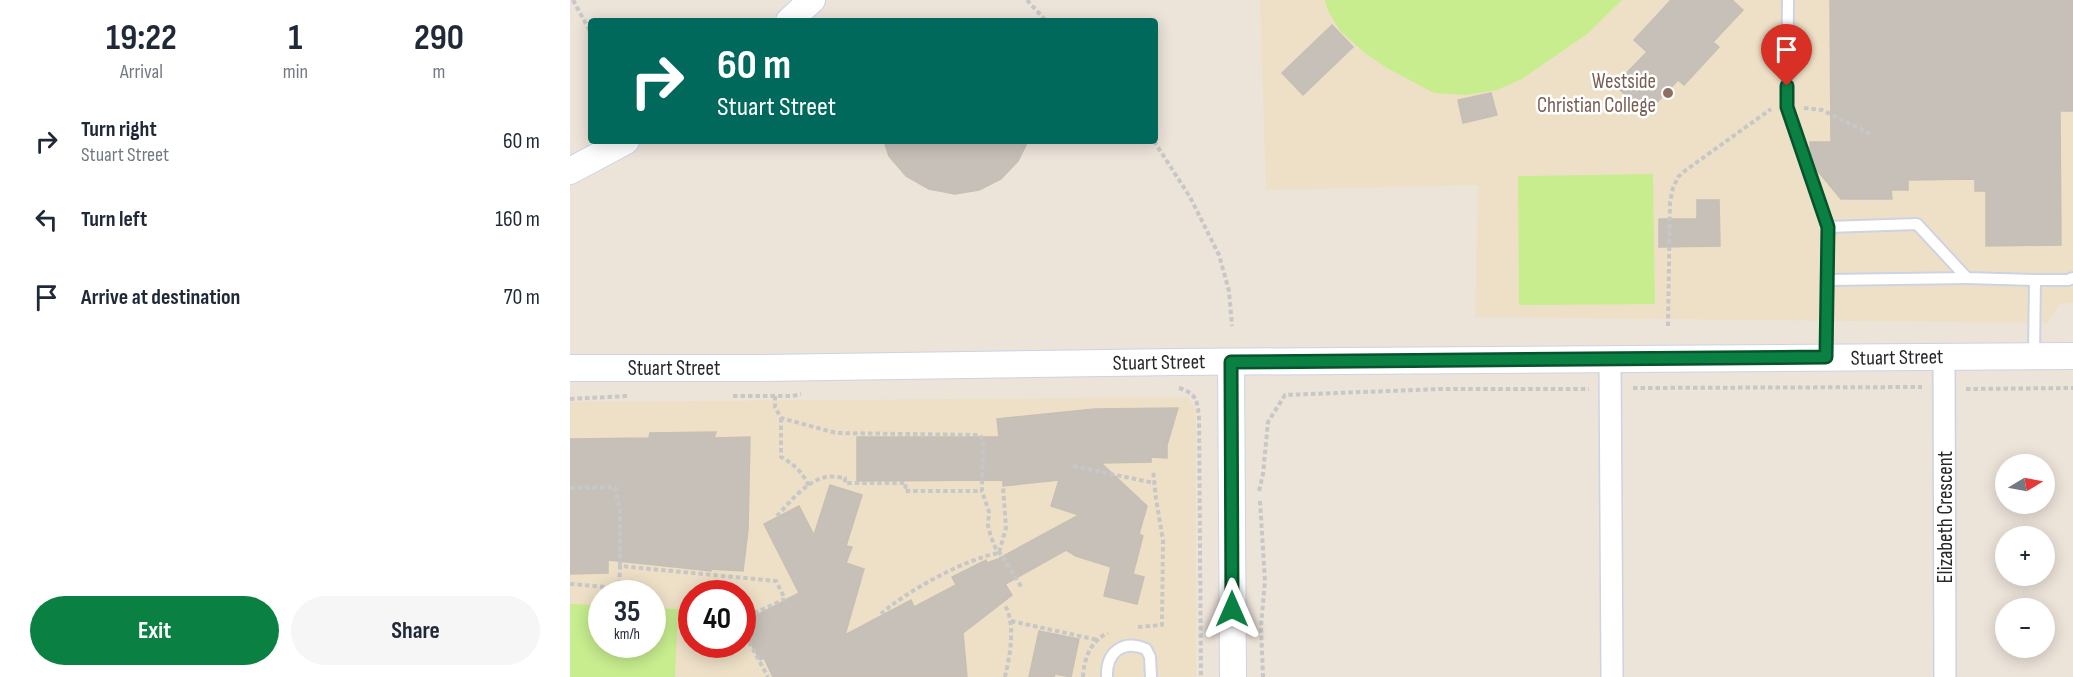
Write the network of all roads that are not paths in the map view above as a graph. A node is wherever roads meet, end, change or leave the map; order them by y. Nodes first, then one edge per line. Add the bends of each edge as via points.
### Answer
1 (812, 0) edge
2 (1788, 0) edge
3 (792, 18) edge
4 (620, 144) edge
5 (570, 171) edge
6 (1828, 227) junction
7 (1967, 278) junction
8 (2073, 279) edge
9 (1828, 280) junction
10 (2035, 280) junction
11 (1944, 356) junction
12 (2034, 356) junction
13 (2073, 356) edge
14 (1826, 357) junction
15 (1610, 359) junction
16 (1231, 362) junction
17 (570, 368) edge
18 (1107, 677) edge
19 (1151, 677) edge
20 (1233, 677) edge
21 (1612, 677) edge
22 (1945, 677) edge

1 - 3 street
2 - 6 lane via 1787,107
4 - 5 street
6 - 7 lane via 1917,224
6 - 9 lane
7 - 9 lane
7 - 10 lane
8 - 10 lane
9 - 14 lane
10 - 12 lane
11 - 12 street, Stuart Street
11 - 14 street, Stuart Street
11 - 22 street, Elizabeth Crescent
12 - 13 street, Stuart Street
14 - 15 street, Stuart Street
15 - 16 street, Stuart Street
15 - 21 street
16 - 17 street, Stuart Street
16 - 20 street
18 - 19 lane via 1109,659 1116,650 1140,647 1150,657

